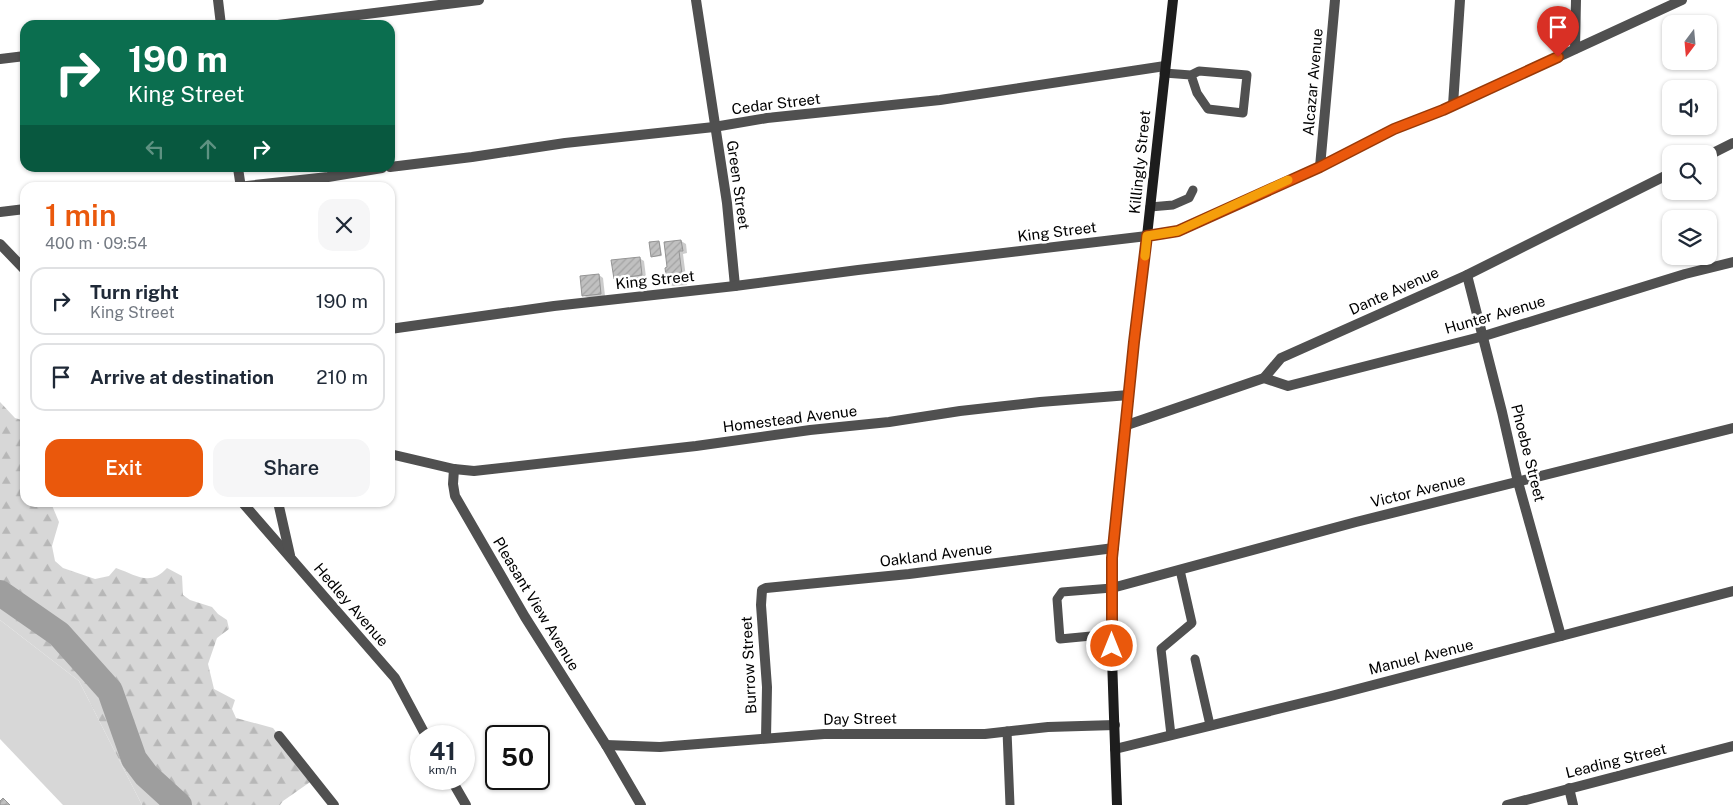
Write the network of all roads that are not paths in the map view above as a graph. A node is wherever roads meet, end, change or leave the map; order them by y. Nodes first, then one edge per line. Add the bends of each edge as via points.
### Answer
1 (218, 0) edge
2 (479, 0) edge
3 (696, 0) edge
4 (1173, 0) edge
5 (1335, 0) edge
6 (1460, 0) edge
7 (1576, 0) edge
8 (1682, 0) edge
9 (220, 20) edge
10 (318, 20) edge
11 (1575, 49) junction
12 (20, 57) edge
13 (0, 59) edge
14 (1164, 70) junction
15 (1191, 75) junction
16 (1453, 105) junction
17 (714, 127) junction
18 (1733, 143) edge
19 (1717, 150) edge
20 (395, 165) edge
21 (1320, 167) junction
22 (355, 172) edge
23 (1662, 178) edge
24 (281, 182) edge
25 (1194, 190) dead end
26 (1150, 207) junction
27 (20, 210) edge
28 (0, 212) edge
29 (1147, 236) junction
30 (0, 244) edge
31 (1733, 262) edge
32 (20, 265) edge
33 (1467, 275) junction
34 (735, 286) junction
35 (395, 328) edge
36 (1484, 336) junction
37 (1264, 378) junction
38 (1129, 395) junction
39 (1127, 425) junction
40 (1733, 428) edge
41 (395, 455) edge
42 (454, 470) junction
43 (1518, 482) junction
44 (246, 507) edge
45 (279, 507) edge
46 (1114, 548) junction
47 (291, 559) junction
48 (1180, 570) junction
49 (1112, 588) junction
50 (762, 590) joint
51 (1733, 592) edge
52 (1112, 634) junction
53 (1561, 636) junction
54 (1195, 659) dead end
55 (420, 725) edge
56 (1115, 725) junction
57 (1210, 726) junction
58 (1008, 731) junction
59 (1172, 735) junction
60 (280, 736) dead end
61 (766, 738) junction
62 (606, 745) junction
63 (1733, 746) edge
64 (1115, 749) junction
65 (1569, 788) junction
66 (457, 790) edge
67 (1010, 803) edge
68 (334, 805) edge
69 (466, 805) edge
70 (641, 805) edge
71 (1117, 805) edge
72 (1507, 805) edge
73 (1574, 805) edge

1 - 9 street
2 - 10 street
3 - 17 street, Green Street
4 - 14 main road, Killingly Street
5 - 21 street, Alcazar Avenue
6 - 16 street
7 - 11 street
8 - 11 street, King Street
11 - 16 street, King Street
12 - 13 street
14 - 15 lane
14 - 17 street, Cedar Street
14 - 26 main road, Killingly Street
15 - 15 lane via 1199,71 1247,75 1243,113 1208,109
16 - 21 street, King Street via 1394,129
17 - 20 street, Cedar Street
17 - 34 street, Green Street via 727,203
18 - 19 street
21 - 29 street, King Street via 1178,231
22 - 24 street
23 - 33 street, Dante Avenue
25 - 26 lane via 1190,198 1173,205
26 - 29 main road, Killingly Street
27 - 28 street
29 - 34 street, King Street
29 - 38 main road, Killingly Street
30 - 32 street
31 - 36 street, Hunter Avenue
33 - 36 street, Phoebe Street
33 - 37 street, Dante Avenue via 1281,358
34 - 35 street, King Street
36 - 37 street, Hunter Avenue via 1288,386
36 - 43 street, Phoebe Street
37 - 39 street
38 - 39 main road, Killingly Street
38 - 42 street, Homestead Avenue via 1004,406 506,468
39 - 46 main road, Killingly Street
40 - 43 street, Victor Avenue
41 - 42 street
42 - 62 street, Pleasant View Avenue via 455,496 525,617
43 - 48 street, Victor Avenue
43 - 53 street, Phoebe Street
44 - 47 street, Hedley Avenue
45 - 47 street
46 - 49 main road, Killingly Street
46 - 50 street, Oakland Avenue
47 - 55 street, Hedley Avenue via 394,678
48 - 49 street, Victor Avenue
48 - 59 lane via 1192,623 1161,649
49 - 52 main road, Killingly Street
49 - 52 lane via 1062,592 1057,599 1060,639
50 - 61 street, Burrow Street via 768,687
51 - 53 street, Manuel Avenue
52 - 56 main road, Killingly Street
53 - 57 street, Manuel Avenue
54 - 57 lane
56 - 58 street, Day Street
56 - 64 main road, Killingly Street
57 - 59 street, Manuel Avenue
58 - 61 street, Day Street
58 - 67 lane
59 - 64 street, Manuel Avenue
60 - 68 street
61 - 62 street, Day Street via 660,747
62 - 70 street, Pleasant View Avenue
63 - 65 street, Leading Street
64 - 71 main road, Killingly Street
65 - 72 street, Leading Street
65 - 73 street
66 - 69 street

